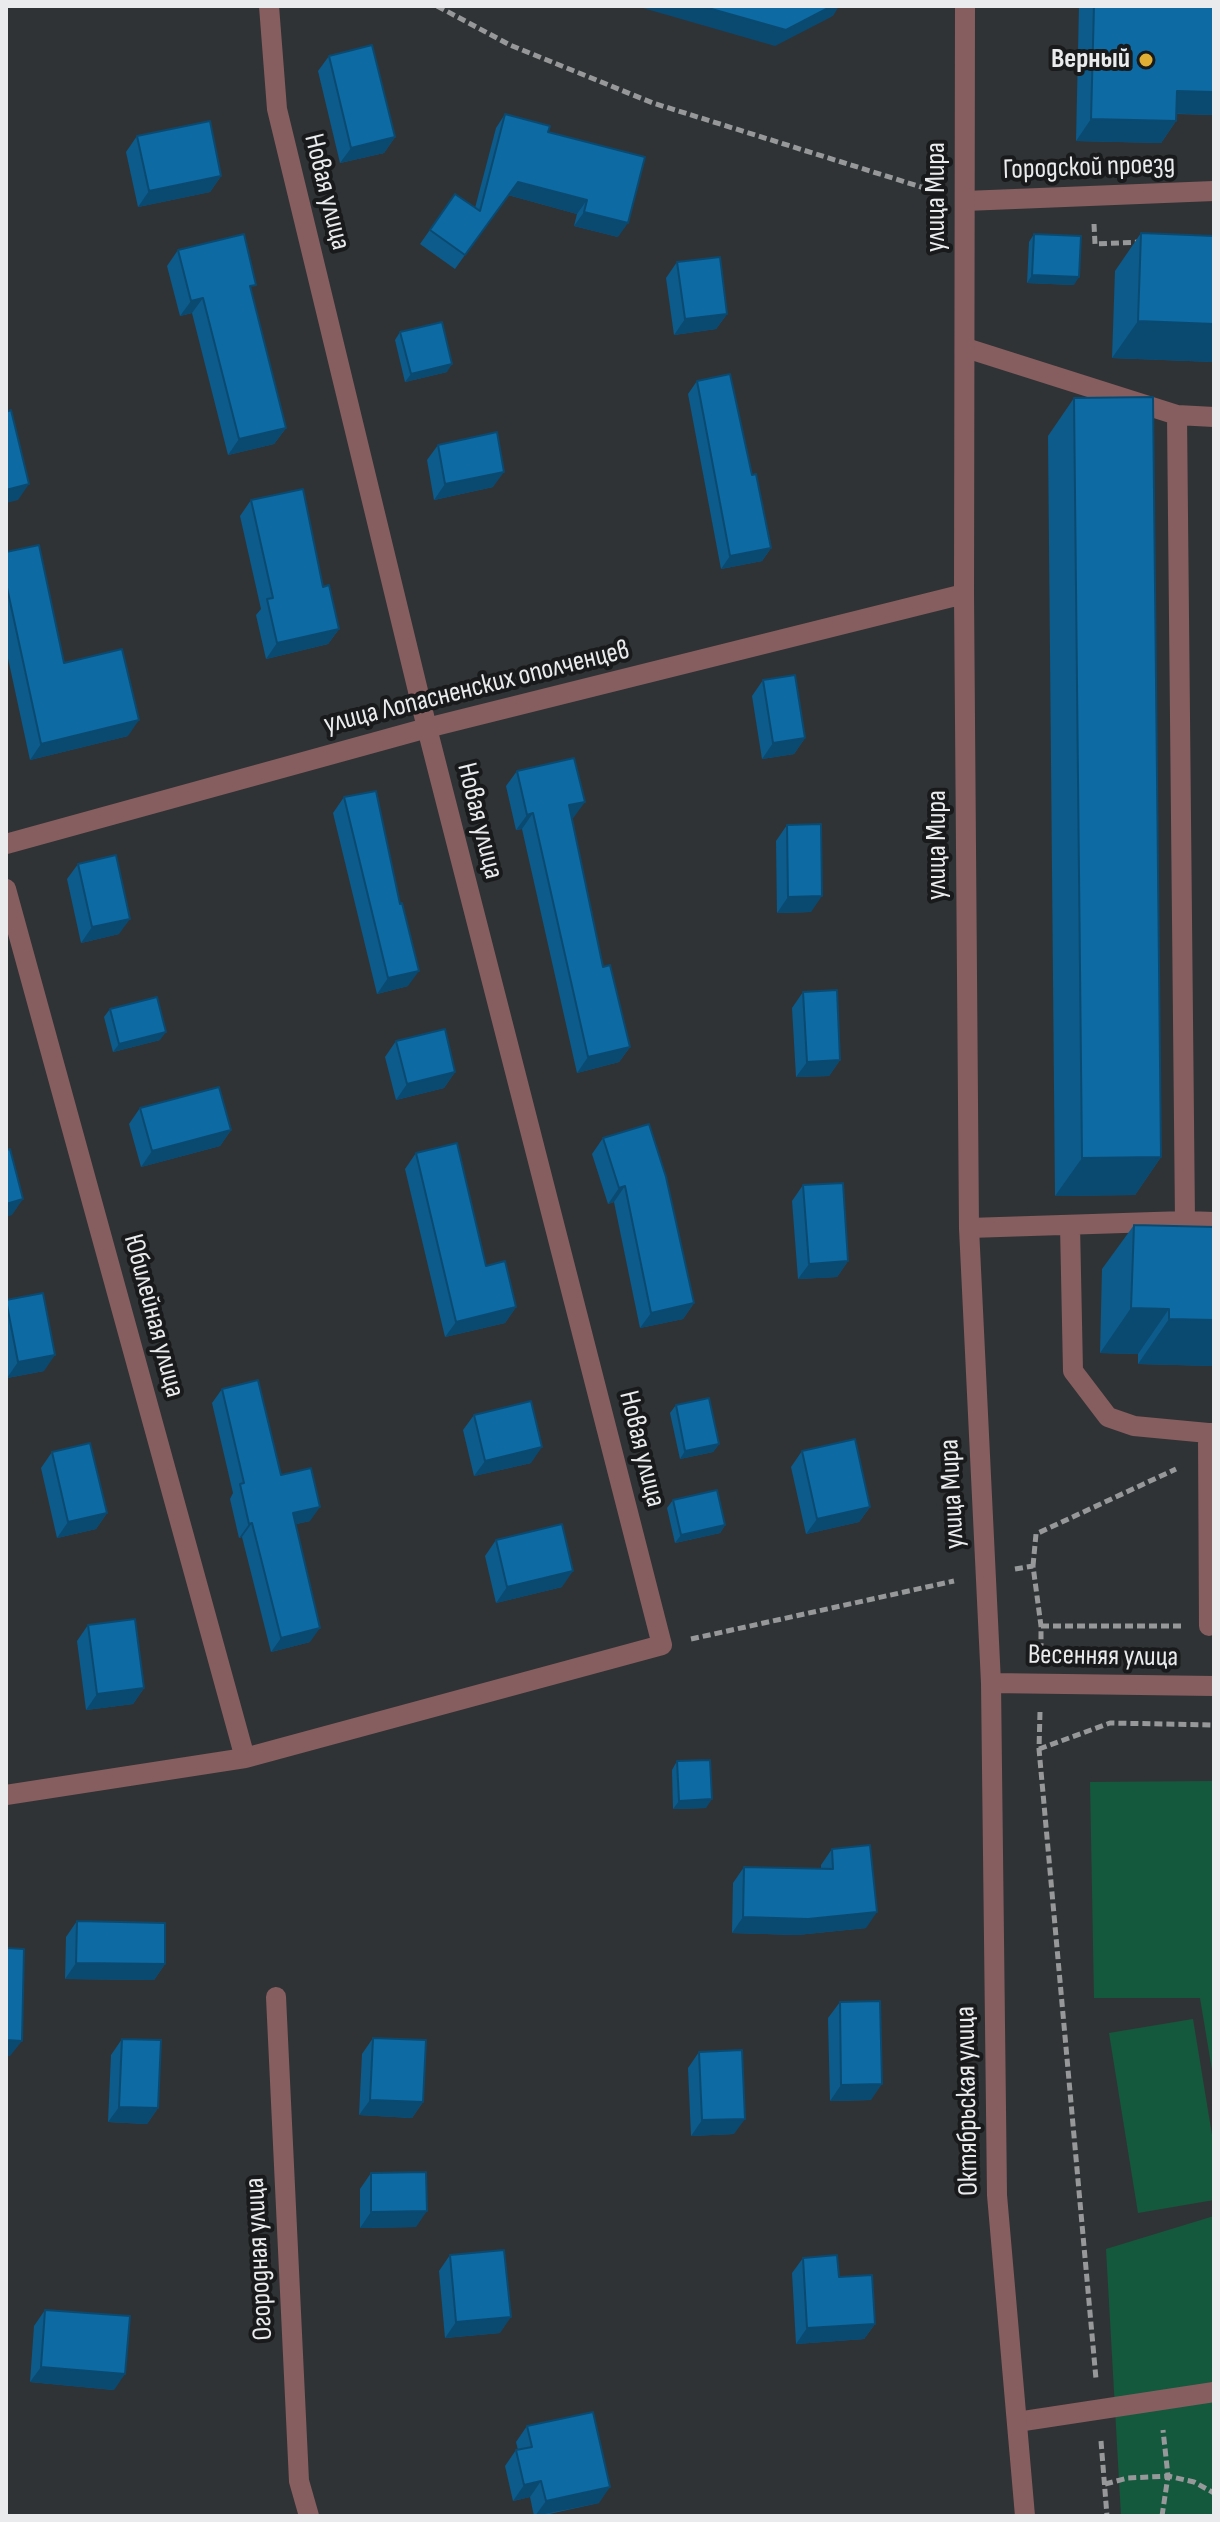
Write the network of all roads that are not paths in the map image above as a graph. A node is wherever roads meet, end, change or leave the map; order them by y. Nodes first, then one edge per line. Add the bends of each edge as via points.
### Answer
1 (269, 6) edge
2 (965, 6) edge
3 (1214, 191) edge
4 (965, 201) junction
5 (966, 348) junction
6 (1177, 415) junction
7 (1214, 417) edge
8 (964, 594) junction
9 (427, 728) junction
10 (6, 844) edge
11 (6, 889) edge
12 (1185, 1221) junction
13 (1214, 1222) edge
14 (1070, 1225) junction
15 (969, 1228) junction
16 (1211, 1433) edge
17 (1209, 1626) road end
18 (991, 1683) junction
19 (1214, 1686) edge
20 (245, 1758) junction
21 (6, 1795) edge
22 (276, 1997) dead end
23 (1214, 2392) edge
24 (1017, 2422) junction
25 (309, 2516) edge
26 (1025, 2516) edge

1 - 9 street, Новая улица via 277,109
2 - 4 street, улица Мира
3 - 4 street, Городской проезд
4 - 5 street, улица Мира
5 - 6 street
5 - 8 street, улица Мира
6 - 7 street
6 - 12 street
8 - 9 street, улица Лопасненских ополченцев
8 - 15 street, улица Мира
9 - 10 street, улица Лопасненских ополченцев
9 - 20 street, Новая улица via 662,1645
11 - 20 street, Юбилейная улица
12 - 13 street
12 - 14 street
14 - 15 street
14 - 16 street via 1073,1371 1108,1417 1134,1426
15 - 18 street, улица Мира
16 - 17 street
18 - 19 street, Весенняя улица
18 - 24 street, Октябрьская улица via 997,2195
20 - 21 street
22 - 25 street, Огородная улица via 299,2481
23 - 24 street
24 - 26 street, Октябрьская улица

